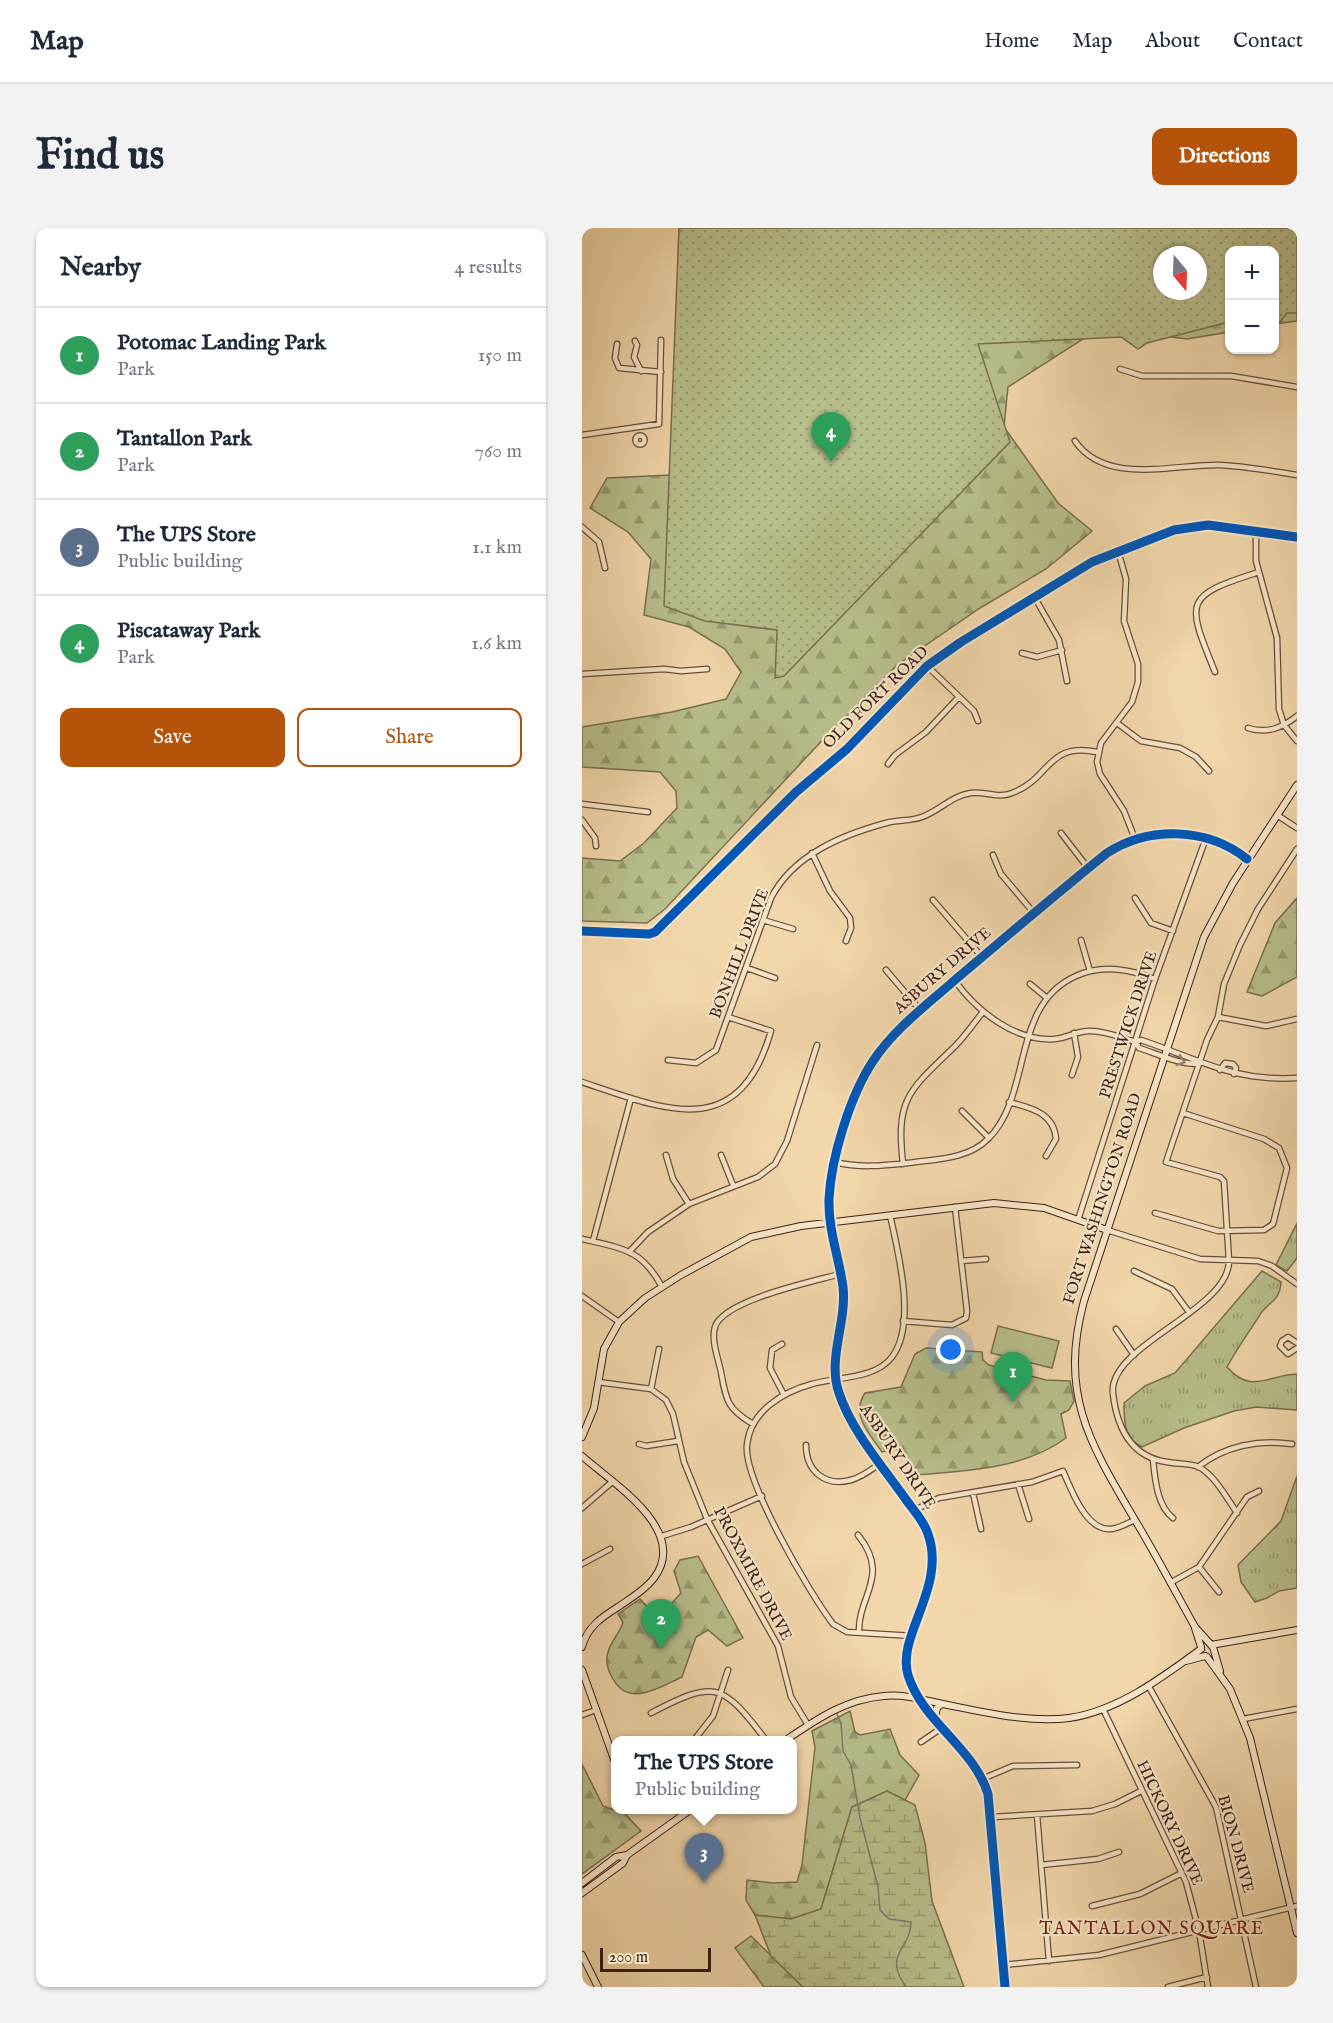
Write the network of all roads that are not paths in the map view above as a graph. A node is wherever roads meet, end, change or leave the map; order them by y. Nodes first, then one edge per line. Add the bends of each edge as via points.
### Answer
1 (661, 340) dead end
2 (635, 341) dead end
3 (617, 344) dead end
4 (1120, 369) dead end
5 (641, 371) junction
6 (661, 372) junction
7 (1297, 387) edge
8 (639, 428) junction
9 (582, 435) edge
10 (639, 435) dead end
11 (1075, 441) dead end
12 (1297, 476) edge
13 (582, 527) edge
14 (1256, 532) junction
15 (1297, 537) edge
16 (1118, 551) junction
17 (604, 568) dead end
18 (1259, 572) junction
19 (1035, 598) junction
20 (1062, 650) junction
21 (1022, 653) dead end
22 (927, 666) junction
23 (707, 669) dead end
24 (1215, 672) dead end
25 (582, 674) edge
26 (1067, 681) dead end
27 (958, 698) junction
28 (1297, 716) edge
29 (978, 721) dead end
30 (1117, 723) junction
31 (1284, 725) junction
32 (1248, 728) dead end
33 (1297, 741) edge
34 (1097, 753) junction
35 (888, 764) dead end
36 (1209, 771) dead end
37 (1297, 784) edge
38 (582, 804) edge
39 (648, 812) dead end
40 (1277, 814) junction
41 (582, 820) edge
42 (1297, 828) edge
43 (1061, 833) dead end
44 (1206, 838) junction
45 (1135, 839) junction
46 (596, 846) dead end
47 (1297, 849) edge
48 (812, 853) junction
49 (993, 855) dead end
50 (1247, 859) junction
51 (1088, 868) junction
52 (1135, 898) dead end
53 (933, 900) dead end
54 (1034, 914) junction
55 (763, 920) junction
56 (793, 929) dead end
57 (582, 931) edge
58 (1173, 931) junction
59 (1081, 940) dead end
60 (846, 942) dead end
61 (982, 957) junction
62 (747, 968) junction
63 (886, 970) dead end
64 (1090, 971) junction
65 (775, 978) dead end
66 (1155, 980) junction
67 (955, 981) junction
68 (1030, 984) dead end
69 (1047, 998) junction
70 (920, 1010) junction
71 (983, 1012) junction
72 (729, 1017) junction
73 (1218, 1017) junction
74 (1297, 1019) edge
75 (1074, 1034) junction
76 (1029, 1035) junction
77 (1136, 1042) junction
78 (817, 1045) dead end
79 (1166, 1048) junction
80 (1163, 1056) junction
81 (668, 1060) dead end
82 (1199, 1063) junction
83 (1220, 1070) junction
84 (1234, 1074) junction
85 (1072, 1076) dead end
86 (1297, 1078) edge
87 (582, 1082) edge
88 (631, 1098) junction
89 (1009, 1102) junction
90 (962, 1111) dead end
91 (1183, 1113) junction
92 (989, 1138) junction
93 (666, 1155) dead end
94 (722, 1155) dead end
95 (1046, 1156) dead end
96 (835, 1162) junction
97 (903, 1164) junction
98 (733, 1185) junction
99 (689, 1204) junction
100 (955, 1207) junction
101 (1155, 1213) dead end
102 (890, 1215) junction
103 (1078, 1220) junction
104 (830, 1223) junction
105 (1107, 1230) junction
106 (1227, 1231) junction
107 (582, 1239) edge
108 (593, 1241) junction
109 (630, 1251) junction
110 (986, 1259) dead end
111 (961, 1261) junction
112 (1229, 1261) junction
113 (1134, 1271) dead end
114 (840, 1274) junction
115 (1297, 1284) edge
116 (663, 1287) junction
117 (582, 1296) edge
118 (1189, 1312) junction
119 (903, 1321) junction
120 (619, 1322) junction
121 (1116, 1329) dead end
122 (1296, 1338) edge
123 (782, 1344) dead end
124 (1297, 1348) edge
125 (660, 1349) dead end
126 (1134, 1355) junction
127 (836, 1379) junction
128 (598, 1382) junction
129 (651, 1389) junction
130 (784, 1395) junction
131 (753, 1424) junction
132 (582, 1437) edge
133 (678, 1441) junction
134 (639, 1444) dead end
135 (1292, 1444) dead end
136 (806, 1445) dead end
137 (582, 1456) edge
138 (1153, 1460) junction
139 (881, 1463) junction
140 (1198, 1467) junction
141 (612, 1482) junction
142 (1018, 1484) junction
143 (1259, 1491) dead end
144 (973, 1493) junction
145 (762, 1496) junction
146 (582, 1508) edge
147 (915, 1510) junction
148 (1237, 1513) junction
149 (1173, 1518) dead end
150 (708, 1519) junction
151 (1029, 1519) dead end
152 (1135, 1520) junction
153 (981, 1529) dead end
154 (858, 1535) dead end
155 (662, 1536) junction
156 (610, 1549) dead end
157 (582, 1564) edge
158 (1199, 1567) junction
159 (1170, 1583) junction
160 (1219, 1592) dead end
161 (1195, 1628) junction
162 (1297, 1630) edge
163 (859, 1632) junction
164 (913, 1636) junction
165 (582, 1646) edge
166 (1201, 1648) junction
167 (1212, 1648) junction
168 (1206, 1656) junction
169 (1186, 1661) junction
170 (582, 1670) edge
171 (728, 1670) dead end
172 (1220, 1671) junction
173 (1148, 1685) junction
174 (722, 1693) junction
175 (921, 1700) junction
176 (942, 1704) junction
177 (1103, 1709) junction
178 (1297, 1709) edge
179 (596, 1710) junction
180 (651, 1713) dead end
181 (582, 1715) edge
182 (935, 1717) junction
183 (1243, 1719) junction
184 (808, 1725) junction
185 (943, 1727) junction
186 (697, 1736) edge
187 (763, 1736) edge
188 (792, 1736) edge
189 (921, 1742) dead end
190 (611, 1751) edge
191 (1077, 1765) dead end
192 (982, 1779) junction
193 (1141, 1791) junction
194 (684, 1814) edge
195 (1037, 1815) junction
196 (681, 1816) joint
197 (992, 1817) junction
198 (1119, 1852) dead end
199 (627, 1856) junction
200 (1041, 1864) junction
201 (1182, 1874) junction
202 (582, 1883) edge
203 (582, 1893) edge
204 (1092, 1906) dead end
205 (1294, 1907) edge
206 (1243, 1919) junction
207 (1199, 1931) junction
208 (1297, 1933) edge
209 (582, 1954) edge
210 (1049, 1961) junction
211 (1003, 1965) junction
212 (1207, 1977) junction
213 (598, 1987) edge
214 (1005, 1987) edge
215 (1168, 1987) edge
216 (1208, 1987) edge
217 (1256, 1987) edge

1 - 6 street
2 - 5 street via 634,357
3 - 5 street via 618,366
4 - 7 street via 1142,376 1231,376
5 - 6 street
6 - 8 street via 660,422
8 - 9 street
8 - 10 street
11 - 12 street via 1095,459 1124,468 1219,465
13 - 17 street via 599,542
14 - 15 main road, OLD FORT ROAD
14 - 16 main road, OLD FORT ROAD via 1198,526 1174,530
14 - 18 street
16 - 19 main road, OLD FORT ROAD
16 - 30 street via 1126,579 1124,621 1139,676 1133,700
18 - 24 street via 1211,588 1199,603 1196,623
18 - 31 street via 1277,638 1278,703
19 - 20 street
19 - 22 main road, OLD FORT ROAD
20 - 21 street via 1037,657
20 - 26 street
22 - 27 street
22 - 57 main road, OLD FORT ROAD via 847,749 796,792 655,932
23 - 25 street
27 - 29 street via 974,711
27 - 35 street
28 - 31 street
30 - 34 street
30 - 36 street via 1142,741 1180,748
31 - 32 street via 1266,730
31 - 33 street
34 - 45 street via 1100,774 1124,811
34 - 48 street, BONHILL DRIVE via 1079,749 1063,753 1027,786 1013,793 962,795 924,816 875,826
37 - 40 main road, FORT WASHINGTON ROAD
38 - 39 street
40 - 42 street
40 - 50 main road, FORT WASHINGTON ROAD
41 - 46 street
43 - 51 street
44 - 45 main road, ASBURY DRIVE via 1166,834
44 - 50 main road, ASBURY DRIVE
44 - 58 street, PRESTWICK DRIVE
45 - 51 main road, ASBURY DRIVE via 1113,849
47 - 73 street via 1240,945 1224,984
48 - 55 street, BONHILL DRIVE via 785,876
48 - 60 street via 830,891 850,918
49 - 54 street via 1001,874
50 - 79 main road, FORT WASHINGTON ROAD via 1204,937
51 - 54 main road, ASBURY DRIVE
52 - 58 street via 1150,923
53 - 61 street
54 - 61 main road, ASBURY DRIVE
55 - 56 street
55 - 62 street, BONHILL DRIVE
58 - 66 street, PRESTWICK DRIVE
59 - 64 street
61 - 67 main road, ASBURY DRIVE
62 - 65 street
62 - 72 street, BONHILL DRIVE
63 - 70 street
64 - 66 street via 1122,970
64 - 69 street via 1061,984
66 - 77 street, PRESTWICK DRIVE
67 - 70 main road, ASBURY DRIVE
67 - 71 street
68 - 69 street
69 - 76 street
70 - 96 main road, ASBURY DRIVE via 895,1034 867,1071
71 - 76 street
71 - 97 street via 908,1098 900,1132
72 - 81 street, BONHILL DRIVE via 719,1044 707,1058 689,1064
72 - 88 street via 771,1031 763,1059 746,1084 725,1101 697,1109 666,1109
73 - 74 street via 1266,1026
73 - 82 street
75 - 76 street via 1053,1039
75 - 77 street via 1093,1030
75 - 85 street via 1078,1057
76 - 89 street
77 - 79 street
77 - 80 street via 1139,1048
77 - 103 street, PRESTWICK DRIVE
78 - 98 street via 780,1158 764,1173
79 - 80 main road, FORT WASHINGTON ROAD
79 - 82 street
80 -> 82 street via 1192,1065
80 - 105 main road, FORT WASHINGTON ROAD
82 - 83 street
82 - 91 street
83 - 84 street
83 - 84 street via 1225,1063 1233,1064
84 - 86 street via 1261,1079
87 - 88 street
88 - 108 street
89 - 92 street
89 - 95 street via 1050,1119 1056,1136
90 - 92 street
91 - 106 street via 1167,1162 1224,1181
91 - 106 street via 1270,1141 1285,1159 1286,1172 1271,1227
92 - 97 street via 963,1155
93 - 99 street via 670,1173
94 - 98 street
96 - 97 street via 861,1167
96 - 104 main road, ASBURY DRIVE
98 - 99 street
99 - 109 street via 648,1232
100 - 102 main road
100 - 103 main road via 1018,1204
100 - 111 street
101 - 106 street
102 - 104 main road
102 - 119 street via 902,1275
103 - 105 main road
104 - 114 main road, ASBURY DRIVE
104 - 116 main road via 782,1229 751,1238 706,1259
105 - 112 street via 1200,1259
105 - 152 main road, FORT WASHINGTON ROAD via 1079,1320 1076,1376 1093,1448
106 - 112 street
107 - 108 street
108 - 109 street
109 - 116 street via 648,1264
110 - 111 street
111 - 119 street via 966,1318 952,1325
112 - 115 street via 1258,1261
112 - 118 street via 1223,1281
113 - 118 street via 1172,1289
114 - 127 main road, ASBURY DRIVE via 843,1305
114 - 131 street via 767,1294 726,1313 718,1322 714,1338 727,1400 734,1411
116 - 120 main road
117 - 120 street
118 - 126 street
119 - 127 street via 897,1348 888,1362
120 - 128 main road via 604,1349
121 - 126 street
122 - 124 street via 1283,1339 1281,1349 1290,1354
123 - 130 street via 772,1350 769,1363
125 - 129 street
126 - 138 street via 1113,1382 1114,1400 1128,1440
127 - 130 street
127 - 139 main road, ASBURY DRIVE via 853,1422
128 - 129 street
128 - 132 main road via 594,1408
129 - 133 street, PROXMIRE DRIVE via 669,1405
130 - 131 street via 764,1409
131 - 145 street via 747,1454
133 - 134 street
133 - 150 street, PROXMIRE DRIVE
135 - 140 street via 1235,1447
136 - 139 street via 812,1470 831,1480 852,1479
137 - 141 main road
138 - 140 street
138 - 149 street via 1161,1500
139 - 147 main road, ASBURY DRIVE
140 - 148 street
141 - 146 street
141 - 155 main road via 652,1518
142 - 144 street
142 - 151 street
142 - 152 street via 1063,1471 1093,1523 1108,1529
143 - 148 street via 1247,1497
144 - 147 street via 939,1498
144 - 153 street
145 - 150 street
145 - 163 street via 828,1618 838,1629
147 - 164 main road, ASBURY DRIVE via 928,1533 934,1561
148 - 158 street
150 - 155 street
150 - 184 street, PROXMIRE DRIVE via 778,1646 791,1696
152 - 159 main road, FORT WASHINGTON ROAD
154 - 163 street via 870,1558 872,1576
155 - 165 main road via 663,1557 656,1575 641,1591 595,1623
156 - 157 street
158 - 159 street
158 - 160 street
159 - 161 main road, FORT WASHINGTON ROAD
161 - 166 main road, FORT WASHINGTON ROAD
161 - 167 main road, FORT WASHINGTON ROAD
162 - 167 main road
163 - 164 street
164 - 175 main road, ASBURY DRIVE via 906,1668
166 - 167 main road
166 - 168 main road, FORT WASHINGTON ROAD
166 - 169 main road
167 - 168 main road
167 - 172 main road, FORT WASHINGTON ROAD
168 - 169 main road
168 - 172 main road, FORT WASHINGTON ROAD
169 - 173 main road
170 - 179 main road
171 - 174 street
172 - 183 main road, FORT WASHINGTON ROAD
173 - 177 main road
173 - 206 street, BION DRIVE via 1212,1797
174 - 180 street via 691,1693
174 - 186 street via 711,1720
174 - 187 street via 737,1704
175 - 176 main road
175 - 182 street, ASBURY DRIVE
175 - 184 main road via 892,1695 864,1700 835,1709
176 - 177 main road via 1047,1719
176 - 182 main road
177 - 193 street, HICKORY DRIVE
178 - 183 street
179 - 181 street
179 - 190 main road
182 - 185 street, ASBURY DRIVE
183 - 205 main road, FORT WASHINGTON ROAD
184 - 188 main road
185 - 189 street
185 - 192 street, ASBURY DRIVE
191 - 192 street via 1016,1766
192 - 197 street, ASBURY DRIVE
193 - 195 street via 1097,1810
193 - 201 street, HICKORY DRIVE
194 - 196 main road
195 - 197 street
195 - 200 street
196 - 199 main road
197 - 211 street, ASBURY DRIVE
198 - 200 street via 1098,1859
199 - 202 main road via 616,1857
199 - 203 main road
200 - 210 street
201 - 204 street via 1140,1894
201 - 207 street, HICKORY DRIVE
205 - 206 street
205 - 208 main road, FORT WASHINGTON ROAD
206 - 207 street
206 - 217 street, BION DRIVE
207 - 210 street via 1098,1955
207 - 212 street, HICKORY DRIVE
209 - 213 main road
210 - 211 street
211 - 214 street, ASBURY DRIVE
212 - 215 street
212 - 216 street, HICKORY DRIVE

